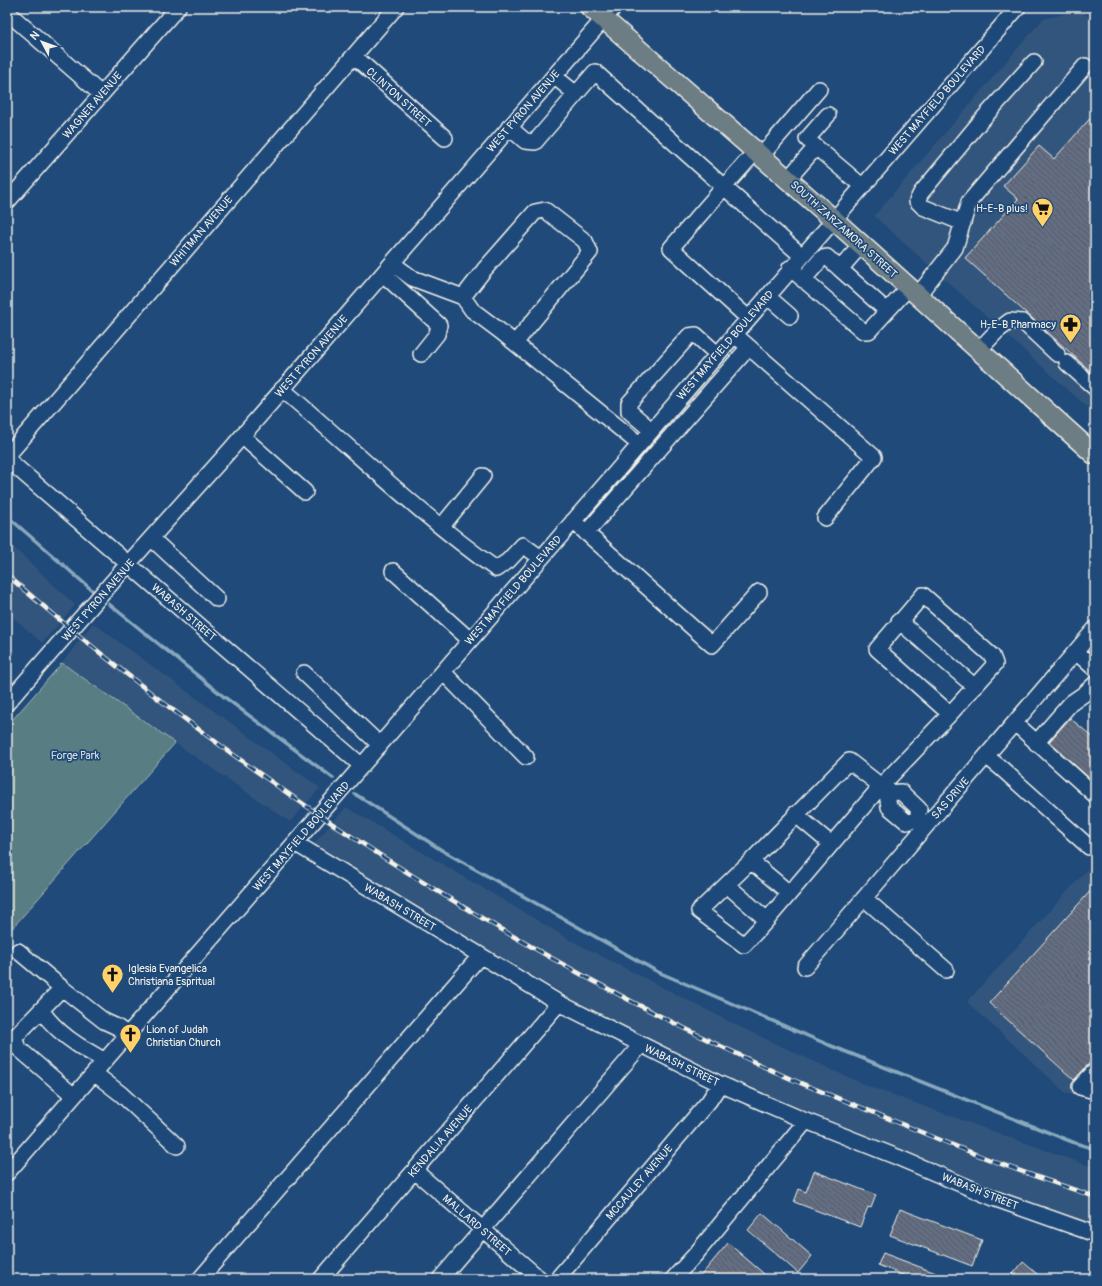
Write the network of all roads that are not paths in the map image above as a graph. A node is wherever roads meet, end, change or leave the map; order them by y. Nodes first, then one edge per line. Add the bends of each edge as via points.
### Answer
1 (178, 7) edge
2 (396, 7) edge
3 (1018, 7) edge
4 (602, 11) edge
5 (7, 12) edge
6 (354, 56) junction
7 (1034, 62) dead end
8 (1085, 66) dead end
9 (554, 76) junction
10 (819, 89) dead end
11 (101, 94) junction
12 (576, 94) junction
13 (828, 115) dead end
14 (510, 127) junction
15 (445, 138) dead end
16 (816, 147) junction
17 (758, 153) junction
18 (788, 179) junction
19 (862, 186) junction
20 (724, 188) junction
21 (7, 202) edge
22 (834, 219) junction
23 (963, 222) junction
24 (862, 244) junction
25 (802, 256) junction
26 (387, 268) junction
27 (790, 268) junction
28 (840, 269) junction
29 (803, 280) junction
30 (914, 291) junction
31 (767, 296) junction
32 (463, 297) junction
33 (887, 311) junction
34 (790, 316) dead end
35 (748, 318) junction
36 (734, 334) junction
37 (515, 343) junction
38 (749, 347) junction
39 (979, 350) junction
40 (421, 354) dead end
41 (717, 354) junction
42 (1095, 388) edge
43 (282, 389) junction
44 (651, 430) junction
45 (242, 436) junction
46 (639, 444) junction
47 (1093, 449) edge
48 (7, 457) edge
49 (483, 476) dead end
50 (305, 492) dead end
51 (826, 518) dead end
52 (573, 521) junction
53 (442, 526) junction
54 (586, 533) junction
55 (151, 538) junction
56 (541, 558) junction
57 (128, 564) junction
58 (393, 571) dead end
59 (759, 592) dead end
60 (217, 599) dead end
61 (899, 621) junction
62 (1095, 630) edge
63 (470, 640) junction
64 (1076, 652) junction
65 (1095, 669) edge
66 (443, 672) junction
67 (304, 673) dead end
68 (1095, 684) edge
69 (976, 687) junction
70 (7, 704) edge
71 (950, 714) junction
72 (1014, 723) junction
73 (1036, 743) junction
74 (380, 745) junction
75 (526, 756) dead end
76 (986, 756) junction
77 (362, 766) junction
78 (884, 790) junction
79 (1095, 795) edge
80 (795, 814) junction
81 (921, 823) junction
82 (295, 843) junction
83 (831, 844) junction
84 (1089, 847) dead end
85 (751, 861) junction
86 (727, 885) junction
87 (789, 893) junction
88 (864, 898) junction
89 (767, 920) junction
90 (18, 951) dead end
91 (480, 956) junction
92 (805, 966) dead end
93 (946, 970) dead end
94 (62, 988) junction
95 (559, 1003) junction
96 (41, 1010) junction
97 (128, 1035) junction
98 (641, 1045) junction
99 (104, 1061) junction
100 (1095, 1071) edge
101 (94, 1073) junction
102 (720, 1084) junction
103 (1095, 1091) edge
104 (74, 1096) junction
105 (806, 1121) junction
106 (177, 1146) dead end
107 (415, 1171) junction
108 (7, 1173) edge
109 (483, 1230) junction
110 (1095, 1234) edge
111 (200, 1279) edge
112 (321, 1279) edge
113 (440, 1279) edge
114 (540, 1279) edge
115 (557, 1279) edge
116 (673, 1279) edge

1 - 11 street, WAGNER AVENUE
2 - 6 street, WHITMAN AVENUE
3 - 19 street, WEST MAYFIELD BOULEVARD
4 - 9 street, WEST PYRON AVENUE
4 - 17 main road, SOUTH ZARZAMORA STREET
5 - 11 street
6 - 15 street, CLINTON STREET
6 - 48 street, WHITMAN AVENUE
7 - 23 street via 921,193 917,201 923,207
8 - 23 street via 970,202
9 - 12 street
9 - 14 street, WEST PYRON AVENUE
10 - 17 street
11 - 21 street, WAGNER AVENUE
12 - 14 street via 535,142 525,141
12 - 20 street via 595,72
13 - 16 street via 808,139
14 - 26 street, WEST PYRON AVENUE
16 - 18 street
16 - 19 street
17 - 18 main road, SOUTH ZARZAMORA STREET
17 - 20 street
18 - 22 main road, SOUTH ZARZAMORA STREET
19 - 22 street, WEST MAYFIELD BOULEVARD
20 - 25 street
20 - 35 street via 671,248
22 - 24 main road, SOUTH ZARZAMORA STREET
22 - 25 street, WEST MAYFIELD BOULEVARD
23 - 30 street via 955,248
24 - 28 street
24 - 30 main road, SOUTH ZARZAMORA STREET
25 - 27 street, WEST MAYFIELD BOULEVARD
26 - 32 street
26 - 40 street via 439,325 437,334
26 - 43 street, WEST PYRON AVENUE
27 - 29 street
27 - 31 street, WEST MAYFIELD BOULEVARD
28 - 29 street via 827,257 822,258
28 - 33 street
29 - 33 street via 863,331 869,331
30 - 33 street
30 - 39 main road, SOUTH ZARZAMORA STREET
31 - 34 street
31 - 35 street, WEST MAYFIELD BOULEVARD
32 - 37 street via 472,310
32 - 37 street via 535,212 545,210 585,241 590,252
35 - 36 street, WEST MAYFIELD BOULEVARD
36 - 38 street
36 - 41 street, WEST MAYFIELD BOULEVARD
37 - 46 street
38 - 51 street via 874,458
38 - 54 street
39 - 42 street via 1010,321 1023,322
39 - 47 main road, SOUTH ZARZAMORA STREET
41 - 44 street, WEST MAYFIELD BOULEVARD
41 - 44 street via 696,335 690,336 629,403 629,411
43 - 45 street, WEST PYRON AVENUE
43 - 53 street
44 - 46 street, WEST MAYFIELD BOULEVARD
45 - 50 street
45 - 55 street, WEST PYRON AVENUE
46 - 52 street, WEST MAYFIELD BOULEVARD
48 - 57 street, WABASH STREET
49 - 53 street
52 - 54 street
52 - 56 street, WEST MAYFIELD BOULEVARD
53 - 56 street via 496,568 508,561 523,545
54 - 59 street via 712,645
55 - 57 street, WEST PYRON AVENUE
55 - 60 street
56 - 63 street, WEST MAYFIELD BOULEVARD
57 - 70 street, WEST PYRON AVENUE
57 - 77 street, WABASH STREET
58 - 63 street
61 - 69 street
61 - 69 street via 923,595 992,656 995,664
61 - 71 street via 877,649
62 - 64 street, SAS DRIVE
63 - 66 street, WEST MAYFIELD BOULEVARD
64 - 65 street
64 - 72 street, SAS DRIVE
66 - 74 street, WEST MAYFIELD BOULEVARD
66 - 75 street
67 - 74 street
68 - 73 street via 1071,704
69 - 71 street
71 - 78 street
72 - 73 street
72 - 76 street, SAS DRIVE
73 - 79 street
74 - 77 street, WEST MAYFIELD BOULEVARD
76 - 81 street, SAS DRIVE
76 - 84 street
77 - 82 street, WEST MAYFIELD BOULEVARD
78 - 80 street via 849,761
78 - 81 street via 888,807 907,822
78 - 83 street
80 - 83 street
80 - 85 street
81 - 88 street, SAS DRIVE
82 - 91 street, WABASH STREET
82 - 97 street, WEST MAYFIELD BOULEVARD
83 - 87 street
85 - 86 street
85 - 87 street
86 - 89 street
86 - 89 street via 699,911 744,945
87 - 89 street
88 - 92 street, SAS DRIVE
88 - 93 street
90 - 94 street
91 - 95 street, WABASH STREET
91 - 111 street
94 - 96 street
94 - 97 street via 104,1021
95 - 98 street, WABASH STREET
95 - 107 street, KENDALIA AVENUE
96 - 99 street via 48,1020 77,1044
96 - 104 street via 14,1038 18,1048
97 - 99 street, WEST MAYFIELD BOULEVARD
98 - 102 street, WABASH STREET
98 - 109 street
99 - 101 street, WEST MAYFIELD BOULEVARD
100 - 103 street via 1080,1087
101 - 104 street, WEST MAYFIELD BOULEVARD
101 - 106 street via 121,1094
102 - 105 street, WABASH STREET
102 - 115 street, MCCAULEY AVENUE via 709,1101
104 - 108 street, WEST MAYFIELD BOULEVARD
105 - 110 street, WABASH STREET via 996,1199
105 - 116 street
107 - 109 street, MALLARD STREET
107 - 112 street, KENDALIA AVENUE
109 - 113 street
109 - 114 street, MALLARD STREET

